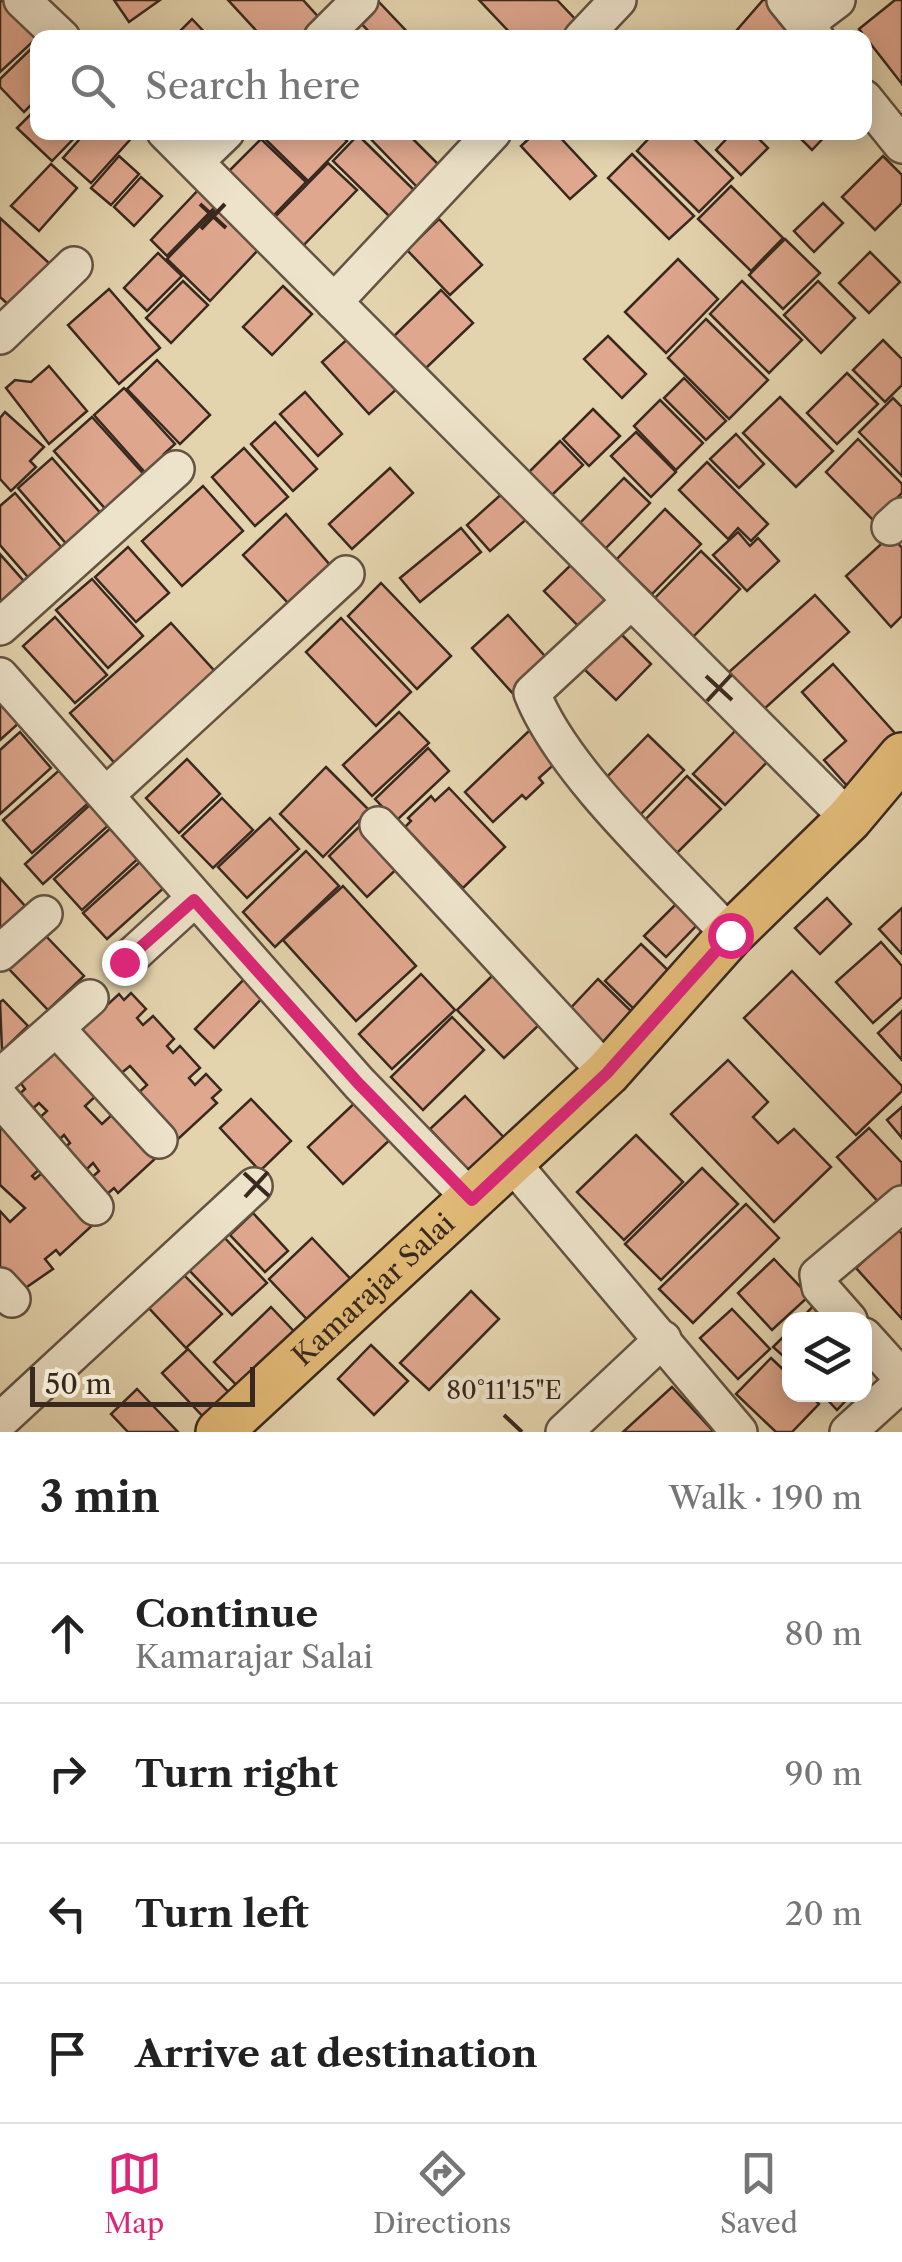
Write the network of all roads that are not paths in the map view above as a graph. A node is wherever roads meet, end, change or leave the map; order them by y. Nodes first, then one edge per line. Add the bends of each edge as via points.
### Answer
1 (22, 0) edge
2 (360, 0) edge
3 (618, 0) edge
4 (837, 0) edge
5 (802, 21) edge
6 (54, 30) edge
7 (330, 30) edge
8 (590, 30) edge
9 (872, 108) edge
10 (174, 140) edge
11 (218, 140) edge
12 (486, 140) edge
13 (902, 145) edge
14 (196, 161) junction
15 (74, 264) dead end
16 (334, 302) junction
17 (0, 336) edge
18 (176, 469) dead end
19 (346, 574) dead end
20 (630, 602) junction
21 (0, 627) edge
22 (0, 676) edge
23 (902, 756) edge
24 (106, 795) junction
25 (849, 820) junction
26 (378, 825) dead end
27 (194, 900) junction
28 (44, 914) dead end
29 (730, 935) junction
30 (0, 953) edge
31 (124, 962) dead end
32 (90, 998) dead end
33 (56, 1028) junction
34 (607, 1073) junction
35 (0, 1078) edge
36 (0, 1098) edge
37 (159, 1140) dead end
38 (512, 1163) junction
39 (254, 1186) dead end
40 (472, 1200) junction
41 (902, 1204) edge
42 (94, 1207) dead end
43 (842, 1312) edge
44 (663, 1339) junction
45 (872, 1345) edge
46 (902, 1381) edge
47 (0, 1420) edge
48 (219, 1432) edge
49 (564, 1432) edge
50 (739, 1432) edge
51 (848, 1432) edge

1 - 6 street
2 - 7 street
3 - 8 street
4 - 5 street
9 - 13 street
10 - 14 street
11 - 14 street
12 - 16 street
14 - 16 street
15 - 17 street
16 - 20 street
18 - 21 street
19 - 24 street
20 - 25 street
20 - 29 street via 532,693 594,786
22 - 24 street
23 - 25 main road, Kamarajar Salai
24 - 27 street
25 - 29 main road, Kamarajar Salai
26 - 34 street
27 - 31 street
27 - 40 street
28 - 30 street
29 - 34 main road, Kamarajar Salai
32 - 33 street
33 - 35 street
33 - 37 street
34 - 38 main road, Kamarajar Salai
36 - 42 street
38 - 40 main road, Kamarajar Salai
38 - 44 street
39 - 47 street
40 - 48 main road, Kamarajar Salai
41 - 43 street via 818,1275
44 - 49 street
44 - 50 street
45 - 46 street
46 - 51 street

